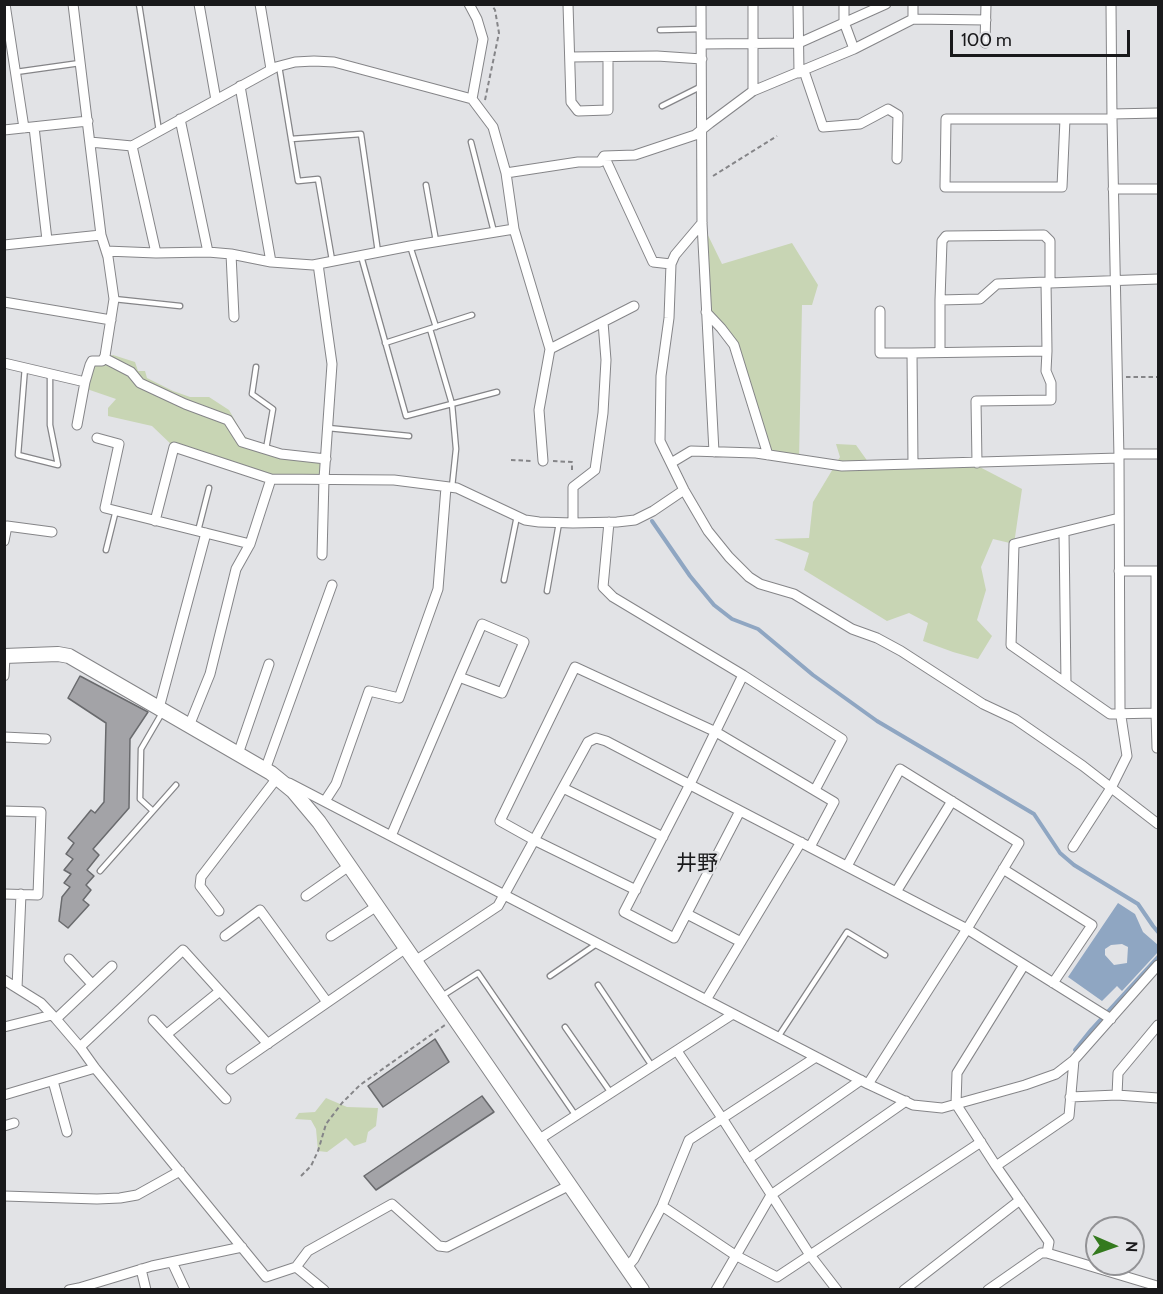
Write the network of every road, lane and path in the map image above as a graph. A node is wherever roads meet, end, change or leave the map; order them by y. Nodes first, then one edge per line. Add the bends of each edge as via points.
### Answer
1 (5, 4) edge
2 (73, 4) edge
3 (139, 4) edge
4 (199, 4) edge
5 (260, 4) edge
6 (469, 4) edge
7 (491, 4) edge
8 (568, 4) edge
9 (701, 4) edge
10 (753, 4) edge
11 (798, 4) edge
12 (844, 4) edge
13 (886, 4) edge
14 (913, 4) edge
15 (986, 4) edge
16 (1111, 4) edge
17 (913, 19) junction
18 (986, 20) junction
19 (844, 22) junction
20 (701, 29) junction
21 (660, 30) dead end
22 (753, 43) junction
23 (799, 43) junction
24 (985, 43) dead end
25 (702, 44) junction
26 (854, 49) junction
27 (570, 57) junction
28 (608, 57) junction
29 (702, 59) junction
30 (9, 61) edge
31 (80, 63) junction
32 (275, 68) junction
33 (16, 72) junction
34 (802, 72) junction
35 (240, 86) junction
36 (702, 86) junction
37 (753, 92) junction
38 (472, 99) junction
39 (216, 100) junction
40 (662, 105) dead end
41 (483, 112) junction
42 (1158, 113) edge
43 (1112, 117) junction
44 (180, 119) junction
45 (1065, 119) junction
46 (88, 121) junction
47 (29, 127) junction
48 (4, 130) edge
49 (702, 130) junction
50 (159, 131) junction
51 (777, 136) dead end
52 (291, 139) junction
53 (471, 141) dead end
54 (90, 142) junction
55 (132, 146) junction
56 (604, 156) junction
57 (897, 159) dead end
58 (506, 173) junction
59 (702, 183) junction
60 (426, 185) dead end
61 (1113, 189) junction
62 (1158, 189) edge
63 (702, 223) junction
64 (514, 229) junction
65 (494, 232) junction
66 (100, 235) junction
67 (47, 240) junction
68 (436, 241) junction
69 (4, 245) edge
70 (410, 246) junction
71 (106, 252) junction
72 (208, 252) junction
73 (378, 252) junction
74 (156, 253) junction
75 (231, 254) junction
76 (361, 256) junction
77 (333, 261) junction
78 (271, 262) junction
79 (318, 264) junction
80 (671, 264) junction
81 (1158, 279) edge
82 (1115, 280) junction
83 (1048, 282) junction
84 (114, 299) junction
85 (940, 300) junction
86 (4, 302) edge
87 (180, 306) dead end
88 (634, 306) dead end
89 (880, 311) dead end
90 (706, 312) junction
91 (472, 315) dead end
92 (234, 317) dead end
93 (111, 320) junction
94 (603, 322) junction
95 (436, 327) junction
96 (430, 329) junction
97 (385, 343) junction
98 (550, 350) junction
99 (1047, 351) junction
100 (940, 352) junction
101 (912, 353) junction
102 (104, 358) junction
103 (4, 363) edge
104 (256, 367) dead end
105 (25, 368) junction
106 (51, 374) junction
107 (1117, 377) junction
108 (1158, 377) edge
109 (85, 382) junction
110 (497, 392) dead end
111 (452, 404) junction
112 (77, 425) dead end
113 (328, 428) junction
114 (409, 436) dead end
115 (97, 438) dead end
116 (266, 449) junction
117 (714, 452) junction
118 (1158, 454) edge
119 (768, 455) junction
120 (1119, 456) junction
121 (326, 459) junction
122 (543, 461) dead end
123 (671, 463) junction
124 (976, 463) junction
125 (913, 464) junction
126 (271, 479) junction
127 (324, 479) junction
128 (449, 487) junction
129 (208, 488) dead end
130 (684, 490) junction
131 (116, 510) junction
132 (517, 516) junction
133 (1119, 518) junction
134 (155, 521) junction
135 (609, 522) junction
136 (559, 523) junction
137 (573, 524) junction
138 (52, 532) dead end
139 (202, 532) junction
140 (1064, 532) junction
141 (4, 541) edge
142 (250, 544) junction
143 (106, 550) dead end
144 (322, 555) dead end
145 (1119, 571) junction
146 (1157, 571) edge
147 (504, 580) dead end
148 (332, 585) dead end
149 (547, 591) dead end
150 (5, 656) edge
151 (269, 664) dead end
152 (743, 675) junction
153 (4, 676) edge
154 (459, 677) junction
155 (1066, 683) junction
156 (161, 709) junction
157 (1156, 713) junction
158 (1120, 714) junction
159 (189, 726) junction
160 (716, 732) junction
161 (4, 737) edge
162 (46, 739) dead end
163 (1158, 748) edge
164 (238, 754) junction
165 (271, 774) junction
166 (690, 784) junction
167 (176, 785) dead end
168 (563, 788) junction
169 (1111, 788) junction
170 (815, 790) junction
171 (325, 801) junction
172 (952, 801) junction
173 (4, 811) edge
174 (153, 811) junction
175 (740, 811) junction
176 (1158, 824) edge
177 (391, 836) junction
178 (663, 837) junction
179 (534, 840) junction
180 (806, 845) junction
181 (1073, 847) dead end
182 (349, 866) junction
183 (847, 866) junction
184 (1003, 869) junction
185 (100, 871) dead end
186 (636, 890) junction
187 (896, 892) junction
188 (4, 894) edge
189 (21, 894) junction
190 (504, 894) junction
191 (306, 896) dead end
192 (377, 906) junction
193 (219, 910) dead end
194 (687, 914) junction
195 (967, 929) junction
196 (225, 936) dead end
197 (331, 936) dead end
198 (741, 942) junction
199 (598, 944) junction
200 (406, 948) junction
201 (885, 955) dead end
202 (69, 959) dead end
203 (415, 961) junction
204 (1024, 965) junction
205 (112, 966) dead end
206 (1158, 967) edge
207 (550, 976) dead end
208 (4, 980) edge
209 (1053, 983) junction
210 (92, 984) junction
211 (598, 986) dead end
212 (17, 988) junction
213 (220, 991) junction
214 (440, 997) junction
215 (706, 1000) junction
216 (327, 1002) junction
217 (733, 1014) junction
218 (54, 1017) junction
219 (454, 1018) junction
220 (1111, 1019) junction
221 (153, 1020) dead end
222 (4, 1027) edge
223 (565, 1027) dead end
224 (1157, 1030) edge
225 (167, 1034) junction
226 (778, 1037) junction
227 (268, 1044) junction
228 (80, 1047) junction
229 (677, 1051) junction
230 (816, 1057) junction
231 (1074, 1060) junction
232 (652, 1066) junction
233 (95, 1068) junction
234 (231, 1069) dead end
235 (53, 1081) junction
236 (865, 1082) junction
237 (611, 1093) junction
238 (4, 1095) edge
239 (1117, 1095) junction
240 (1070, 1097) junction
241 (1158, 1098) edge
242 (226, 1099) dead end
243 (906, 1101) junction
244 (956, 1104) junction
245 (576, 1116) junction
246 (722, 1118) junction
247 (67, 1132) dead end
248 (538, 1140) junction
249 (981, 1142) junction
250 (748, 1159) junction
251 (996, 1166) junction
252 (180, 1171) junction
253 (301, 1176) dead end
254 (570, 1185) junction
255 (771, 1195) junction
256 (4, 1196) edge
257 (1020, 1200) junction
258 (662, 1206) junction
259 (242, 1247) junction
260 (1047, 1253) junction
261 (810, 1255) junction
262 (735, 1256) junction
263 (172, 1262) junction
264 (296, 1267) junction
265 (627, 1268) junction
266 (141, 1269) junction
267 (76, 1289) edge
268 (146, 1290) edge
269 (185, 1290) edge
270 (324, 1290) edge
271 (642, 1290) edge
272 (716, 1290) edge
273 (837, 1290) edge
274 (904, 1290) edge
275 (988, 1290) edge
276 (1156, 1290) edge

1 - 30 street
2 - 31 street
3 - 50 lane
4 - 39 street
5 - 32 street
6 - 38 street via 483,39
7 - 41 path via 499,33
8 - 27 street
9 - 20 street
10 - 22 street
11 - 23 street
12 - 19 street
13 - 19 street
14 - 17 street
15 - 18 street
16 - 43 street
17 - 18 street
17 - 26 street
18 - 24 street
19 - 23 street
19 - 26 street
20 - 21 lane
20 - 25 street
22 - 23 street
22 - 25 street
22 - 37 street
23 - 34 street
25 - 29 street
26 - 34 street
27 - 28 street
27 - 28 street via 570,102 578,111 608,110
28 - 29 street
29 - 36 street
30 - 33 street
31 - 33 lane
31 - 46 street
32 - 35 street
32 - 38 street via 295,62 334,62
32 - 52 lane
33 - 47 street
34 - 37 street
34 - 57 street via 823,127 860,124 888,109 897,115
35 - 39 street
35 - 78 street
36 - 40 lane
36 - 49 street
37 - 49 street
38 - 41 street
39 - 44 street
41 - 58 street via 494,127
42 - 43 street
43 - 45 street
43 - 61 street
44 - 50 street
44 - 72 street
45 - 45 street via 1062,187 945,187 946,119
46 - 47 street
46 - 54 street
47 - 48 street
47 - 67 street
49 - 56 street via 635,155
49 - 59 street
50 - 55 street
51 - 59 path
52 - 73 lane via 361,134
52 - 77 lane via 298,181 318,179
53 - 65 lane
54 - 55 street
54 - 66 street
55 - 74 street
56 - 58 street via 600,162
56 - 80 street via 653,262
58 - 64 street
59 - 63 street
60 - 68 lane
61 - 62 street
61 - 82 street
63 - 80 street
63 - 90 street
64 - 65 street
64 - 98 street
65 - 68 street
66 - 67 street
66 - 71 street
67 - 69 street
68 - 70 street
70 - 73 street
70 - 95 lane
71 - 74 street
71 - 84 street
72 - 74 street
72 - 75 street
73 - 76 street
75 - 78 street
75 - 92 street
76 - 77 street
76 - 97 lane
77 - 79 street
78 - 79 street
79 - 113 street via 332,364
80 - 123 street via 661,376 660,441
81 - 82 street
82 - 83 street
82 - 107 street
83 - 85 street via 997,284 980,298
83 - 85 street via 1050,241 1044,235 946,236 942,241
83 - 99 street
84 - 87 lane
84 - 93 street
85 - 100 street
86 - 93 street
88 - 94 street
89 - 101 street via 880,354
90 - 117 street
90 - 119 street via 734,345
91 - 95 lane
93 - 102 street
94 - 98 street
94 - 137 street via 606,360 597,458 595,470 573,487
95 - 96 lane
96 - 97 lane
96 - 111 lane
97 - 111 lane via 406,416
98 - 122 street via 539,410
99 - 100 street
99 - 124 street via 1051,400 976,401
100 - 101 street
101 - 125 street
102 - 109 street via 92,361
102 - 116 street via 131,372 140,383 228,420 242,442
103 - 105 street
104 - 116 lane via 252,394 273,409
105 - 106 street
105 - 106 lane via 18,455 58,465 51,425
106 - 109 street
107 - 108 path
107 - 120 street
109 - 112 street
110 - 111 lane
111 - 128 lane via 456,449
113 - 114 lane
113 - 121 street
115 - 131 street via 120,444 105,508
116 - 121 street
117 - 119 street
117 - 123 street via 692,451
118 - 120 street
119 - 125 street via 842,466
120 - 124 street
120 - 133 street
121 - 127 street
123 - 130 street
124 - 125 street
126 - 127 street
126 - 134 street via 174,447
126 - 142 street
127 - 128 street via 394,480
127 - 144 street
128 - 132 street
128 - 171 street via 438,589 399,698 369,691 336,784
129 - 139 lane
130 - 135 street via 635,520
130 - 169 street via 708,531 749,577 794,594 852,629 901,651 983,704 1015,719
131 - 134 street
131 - 143 lane
132 - 136 street
132 - 147 lane
133 - 140 street
133 - 145 street
134 - 139 street
135 - 137 street
135 - 152 street via 603,588
136 - 137 street
136 - 149 lane
138 - 141 street via 7,526
139 - 142 street
139 - 156 street
140 - 155 street
140 - 155 street via 1014,544 1011,645
142 - 159 street via 236,569 210,674
145 - 146 street
145 - 158 street
146 - 157 street
148 - 165 street
150 - 153 street
150 - 156 street via 69,656
151 - 164 street
152 - 160 street
152 - 170 street via 842,739
154 - 154 street via 502,693 524,642 482,624
154 - 177 street
155 - 158 street via 1110,714
156 - 159 street
156 - 174 lane via 141,749 140,799
157 - 158 street
157 - 163 street
158 - 169 street via 1127,756
159 - 164 street
160 - 166 street
160 - 170 street
160 - 179 street via 575,667 500,820
161 - 162 street
164 - 165 street
165 - 171 street
165 - 182 street via 293,791
165 - 193 street via 201,877 200,886
166 - 168 street via 596,738 588,742
166 - 175 street
166 - 178 street
167 - 174 lane
168 - 178 street
168 - 179 street
169 - 176 street
169 - 181 street
170 - 180 street via 834,802
171 - 177 street
172 - 183 street via 900,769
172 - 184 street via 1019,843
172 - 187 street
173 - 189 street via 41,812 38,895
174 - 185 lane
175 - 180 street
175 - 194 street
177 - 190 street
178 - 186 street
179 - 186 street
179 - 190 street
180 - 183 street
180 - 198 street
182 - 191 street
182 - 192 street
183 - 187 street
184 - 195 street
184 - 209 street via 1092,925
186 - 194 street via 624,912 675,938
187 - 195 street
188 - 189 street
189 - 212 street
190 - 199 street
190 - 203 street via 498,906
192 - 197 street
192 - 200 street
194 - 198 street
195 - 204 street
195 - 236 street
196 - 216 street via 260,910
198 - 215 street
199 - 207 lane
199 - 215 street
200 - 203 street
200 - 216 street
201 - 226 lane via 847,932
202 - 210 street
203 - 214 street
204 - 209 street
204 - 244 street via 957,1073
205 - 210 street
206 - 220 street
208 - 212 street
209 - 220 street
210 - 218 street
211 - 232 lane
212 - 218 street
213 - 225 street
213 - 227 street
213 - 228 street via 183,950
214 - 219 street
214 - 245 lane via 478,973
215 - 217 street
216 - 227 street
217 - 226 street
217 - 229 street
218 - 222 street
218 - 228 street
219 - 248 street
219 - 253 path via 360,1085 342,1103 326,1124 311,1166
220 - 231 street
221 - 225 street
223 - 237 lane
224 - 239 street via 1118,1073
225 - 242 street
226 - 230 street
227 - 234 street
228 - 233 street
229 - 232 street
229 - 246 street
230 - 236 street
230 - 246 street
231 - 240 street
231 - 244 street via 1056,1074
232 - 237 street
233 - 235 street
233 - 252 street
235 - 238 street
235 - 247 street
236 - 243 street
236 - 250 street
237 - 245 street
239 - 240 street
239 - 241 street
240 - 251 street via 1069,1116
243 - 244 street via 942,1108
243 - 255 street
244 - 249 street
245 - 248 street
246 - 250 street
246 - 258 street via 689,1140
248 - 254 street
249 - 251 street
249 - 261 street
250 - 255 street
251 - 257 street
252 - 256 street via 137,1195 120,1198
252 - 259 street
254 - 264 street via 447,1247 439,1246 392,1204 308,1251
254 - 265 street
255 - 261 street
255 - 262 street
257 - 260 street via 1049,1242
257 - 274 street
258 - 262 street
258 - 265 street
259 - 263 street
259 - 264 street via 266,1277
260 - 275 street via 1041,1253
260 - 276 street via 1157,1286
261 - 262 street via 777,1277
261 - 273 street
262 - 272 street
263 - 266 street
263 - 269 street
264 - 270 street
265 - 271 street
266 - 267 street
266 - 268 street

